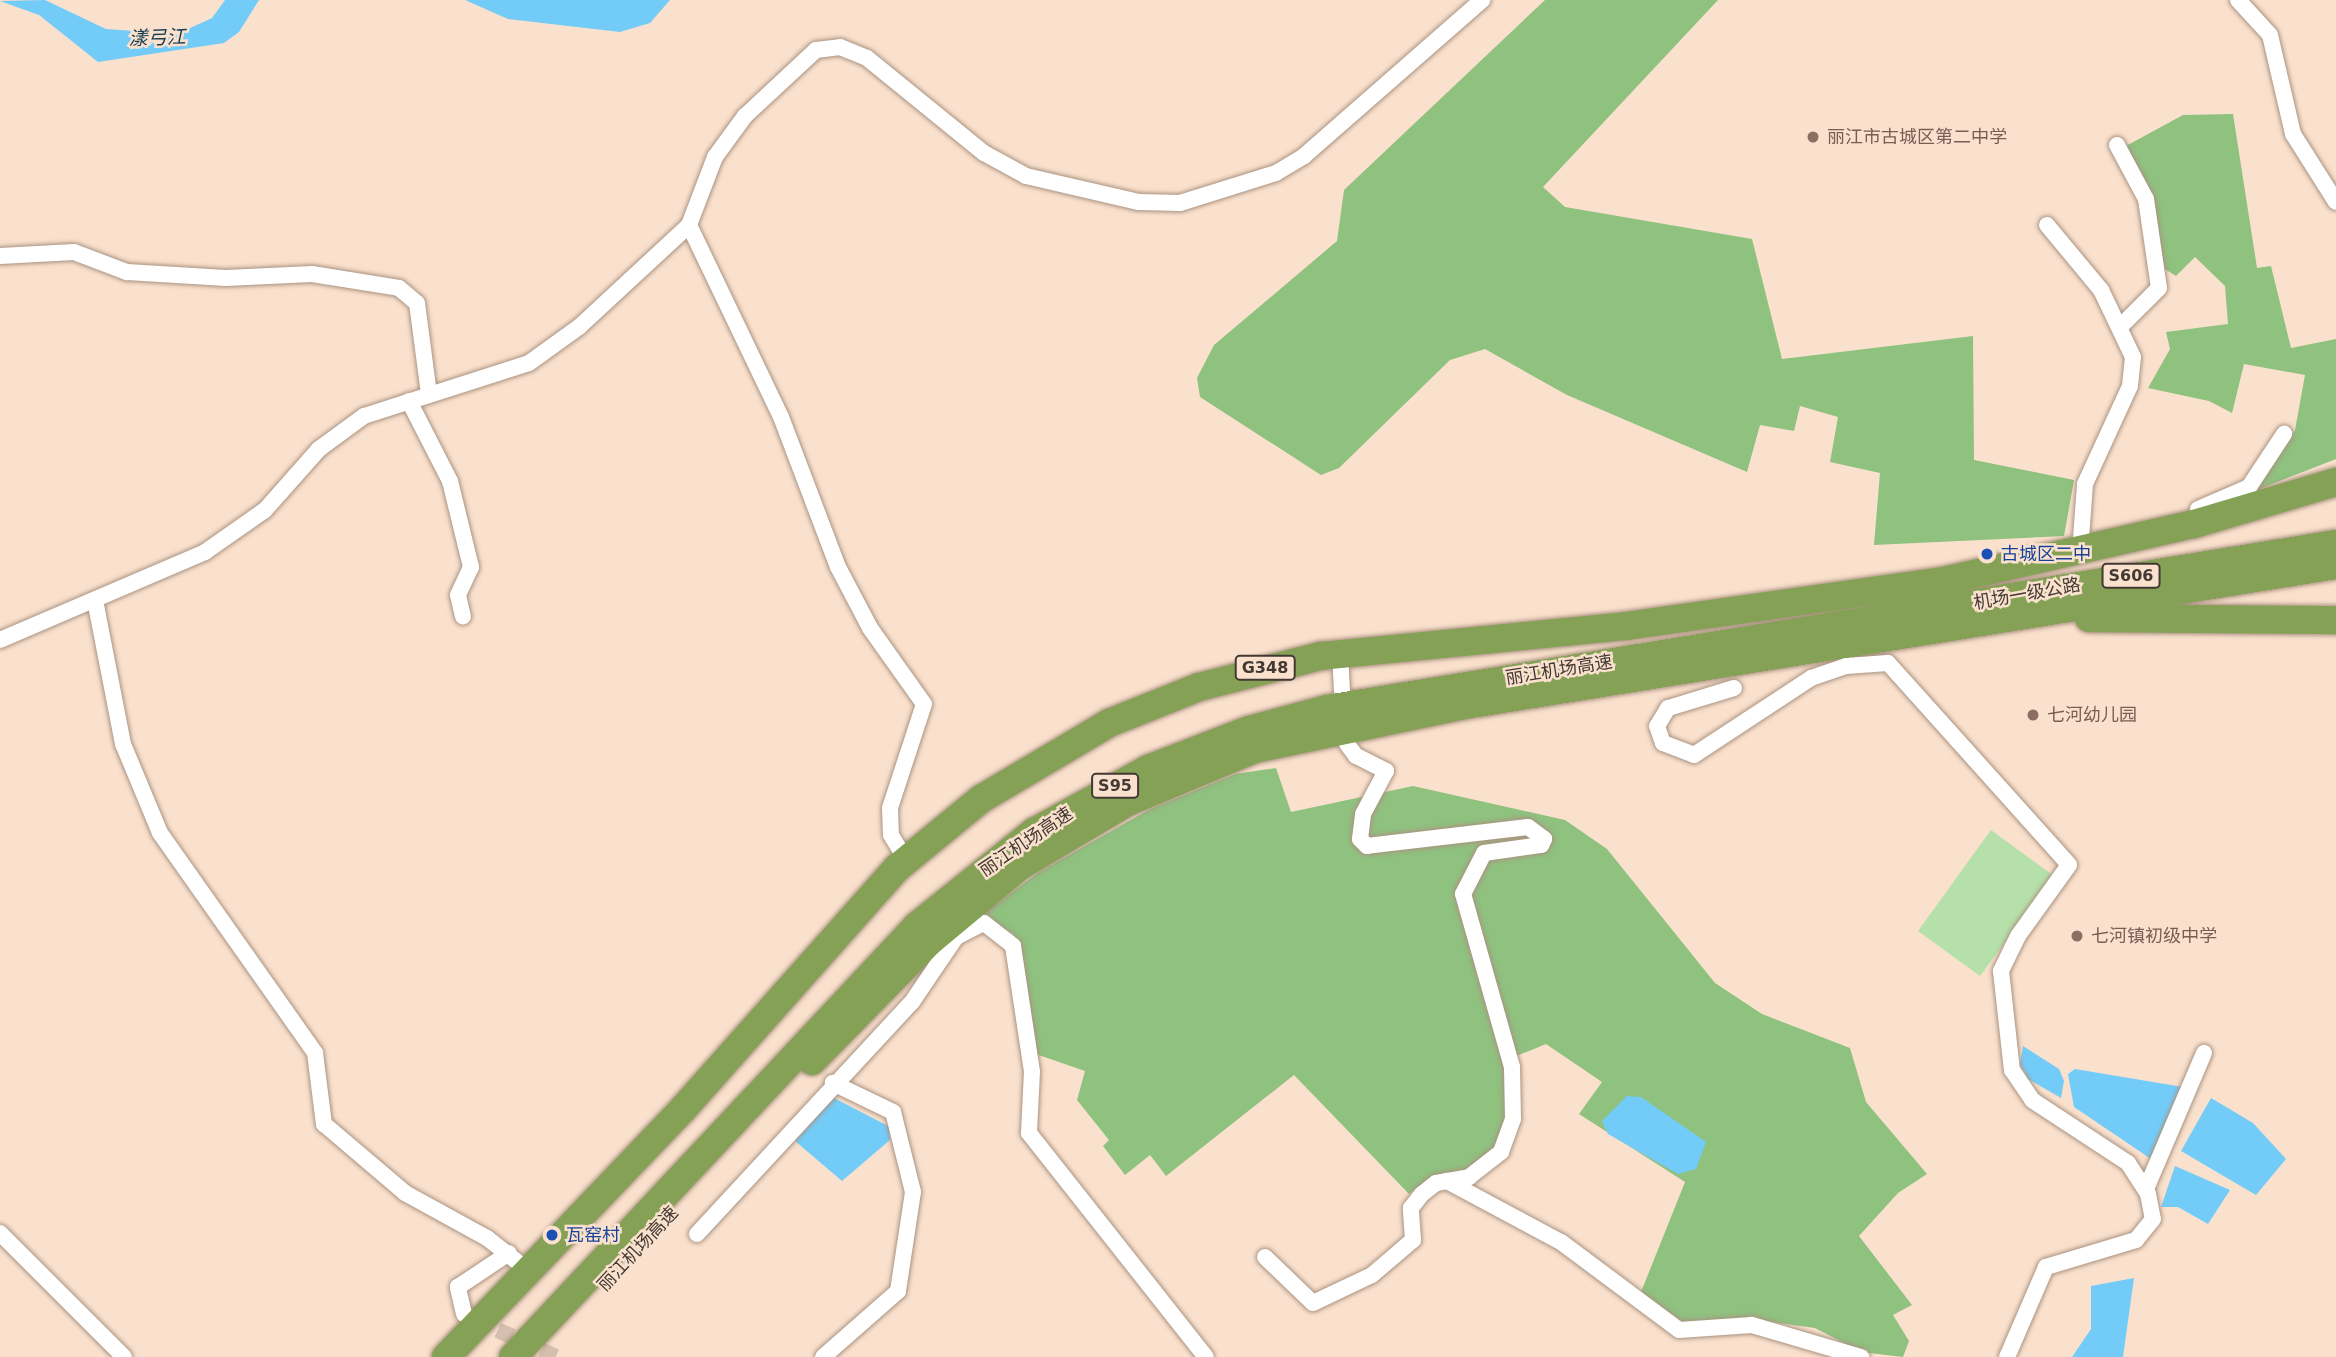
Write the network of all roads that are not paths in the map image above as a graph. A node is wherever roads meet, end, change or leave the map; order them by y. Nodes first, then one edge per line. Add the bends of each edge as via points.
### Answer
1 (1482, 0) edge
2 (2238, 0) edge
3 (2118, 145) dead end
4 (2336, 202) edge
5 (690, 225) junction
6 (2047, 225) dead end
7 (0, 256) edge
8 (2121, 326) junction
9 (429, 394) junction
10 (410, 401) junction
11 (2284, 434) dead end
12 (2336, 482) edge
13 (2336, 498) edge
14 (2156, 533) junction
15 (2336, 544) edge
16 (2080, 552) junction
17 (2336, 565) edge
18 (95, 600) junction
19 (463, 616) dead end
20 (2336, 620) edge
21 (1928, 621) junction
22 (0, 640) edge
23 (1340, 653) junction
24 (1734, 688) dead end
25 (1342, 690) dead end
26 (1348, 744) dead end
27 (906, 860) junction
28 (2203, 1053) dead end
29 (833, 1083) junction
30 (1447, 1181) junction
31 (2146, 1189) junction
32 (0, 1233) edge
33 (696, 1234) dead end
34 (1265, 1257) dead end
35 (519, 1262) junction
36 (464, 1314) dead end
37 (124, 1357) edge
38 (446, 1357) edge
39 (513, 1357) edge
40 (538, 1357) edge
41 (823, 1357) edge
42 (1206, 1357) edge
43 (1861, 1357) edge
44 (2007, 1357) edge

1 - 5 street via 1304,156 1276,173 1180,203 1139,202 1026,176 984,153 867,58 840,47 816,50 746,116 715,157
2 - 4 street via 2270,35 2293,134
3 - 8 street via 2146,200 2159,283 2151,303
5 - 9 street via 549,350 508,374
5 - 27 street via 780,417 838,567 870,628 924,704 890,808 891,835
6 - 8 street via 2101,290
7 - 9 street via 74,252 127,272 226,278 304,273 398,288 417,303
8 - 16 street via 2131,347 2132,376 2085,484
9 - 10 street
10 - 18 street via 363,416 331,438 265,510 221,542 153,579
10 - 19 street via 453,493 471,567 458,595
11 - 14 street via 2249,487 2164,522
12 - 14 highway, G348
13 - 21 highway
14 - 16 highway, G348
15 - 21 highway, 机场一级公路 / S606
16 - 23 highway, G348 via 1722,620
17 - 21 highway, 机场一级公路 / S606
18 - 22 street
18 - 35 street via 123,744 160,833 315,1053 324,1124 405,1193
20 - 21 highway
21 - 39 highway, 丽江机场高速 / S95 via 1327,709 1211,743 1118,784 1008,850 917,926
21 - 40 highway, 丽江机场高速 / S95 via 1331,729 1218,762 1128,802 1020,866 906,964
23 - 25 street
23 - 27 highway, G348 via 1217,681 1109,723 981,799
24 - 31 street via 1668,708 1657,726 1663,743 1695,755 1811,678 1846,666 1888,663 2069,865 2018,936 2001,971 2012,1070 2032,1100 2111,1147
26 - 30 street via 1356,756 1386,771 1360,825 1367,846 1528,827 1544,839 1541,845 1487,851 1465,883 1464,908 1512,1067 1513,1119 1501,1152 1469,1177
27 - 35 highway, G348
28 - 31 street
29 - 33 street
29 - 41 street via 893,1112 913,1192 898,1291
29 - 42 street via 912,1002 961,932 984,923 1001,933 1013,946 1032,1071 1030,1132
30 - 34 street via 1433,1185 1411,1208 1413,1240 1372,1275 1313,1303
30 - 43 street via 1561,1242 1679,1330 1752,1325
31 - 44 street via 2154,1213 2146,1234 2046,1267
32 - 37 street
35 - 36 street via 458,1287
35 - 38 highway, G348

